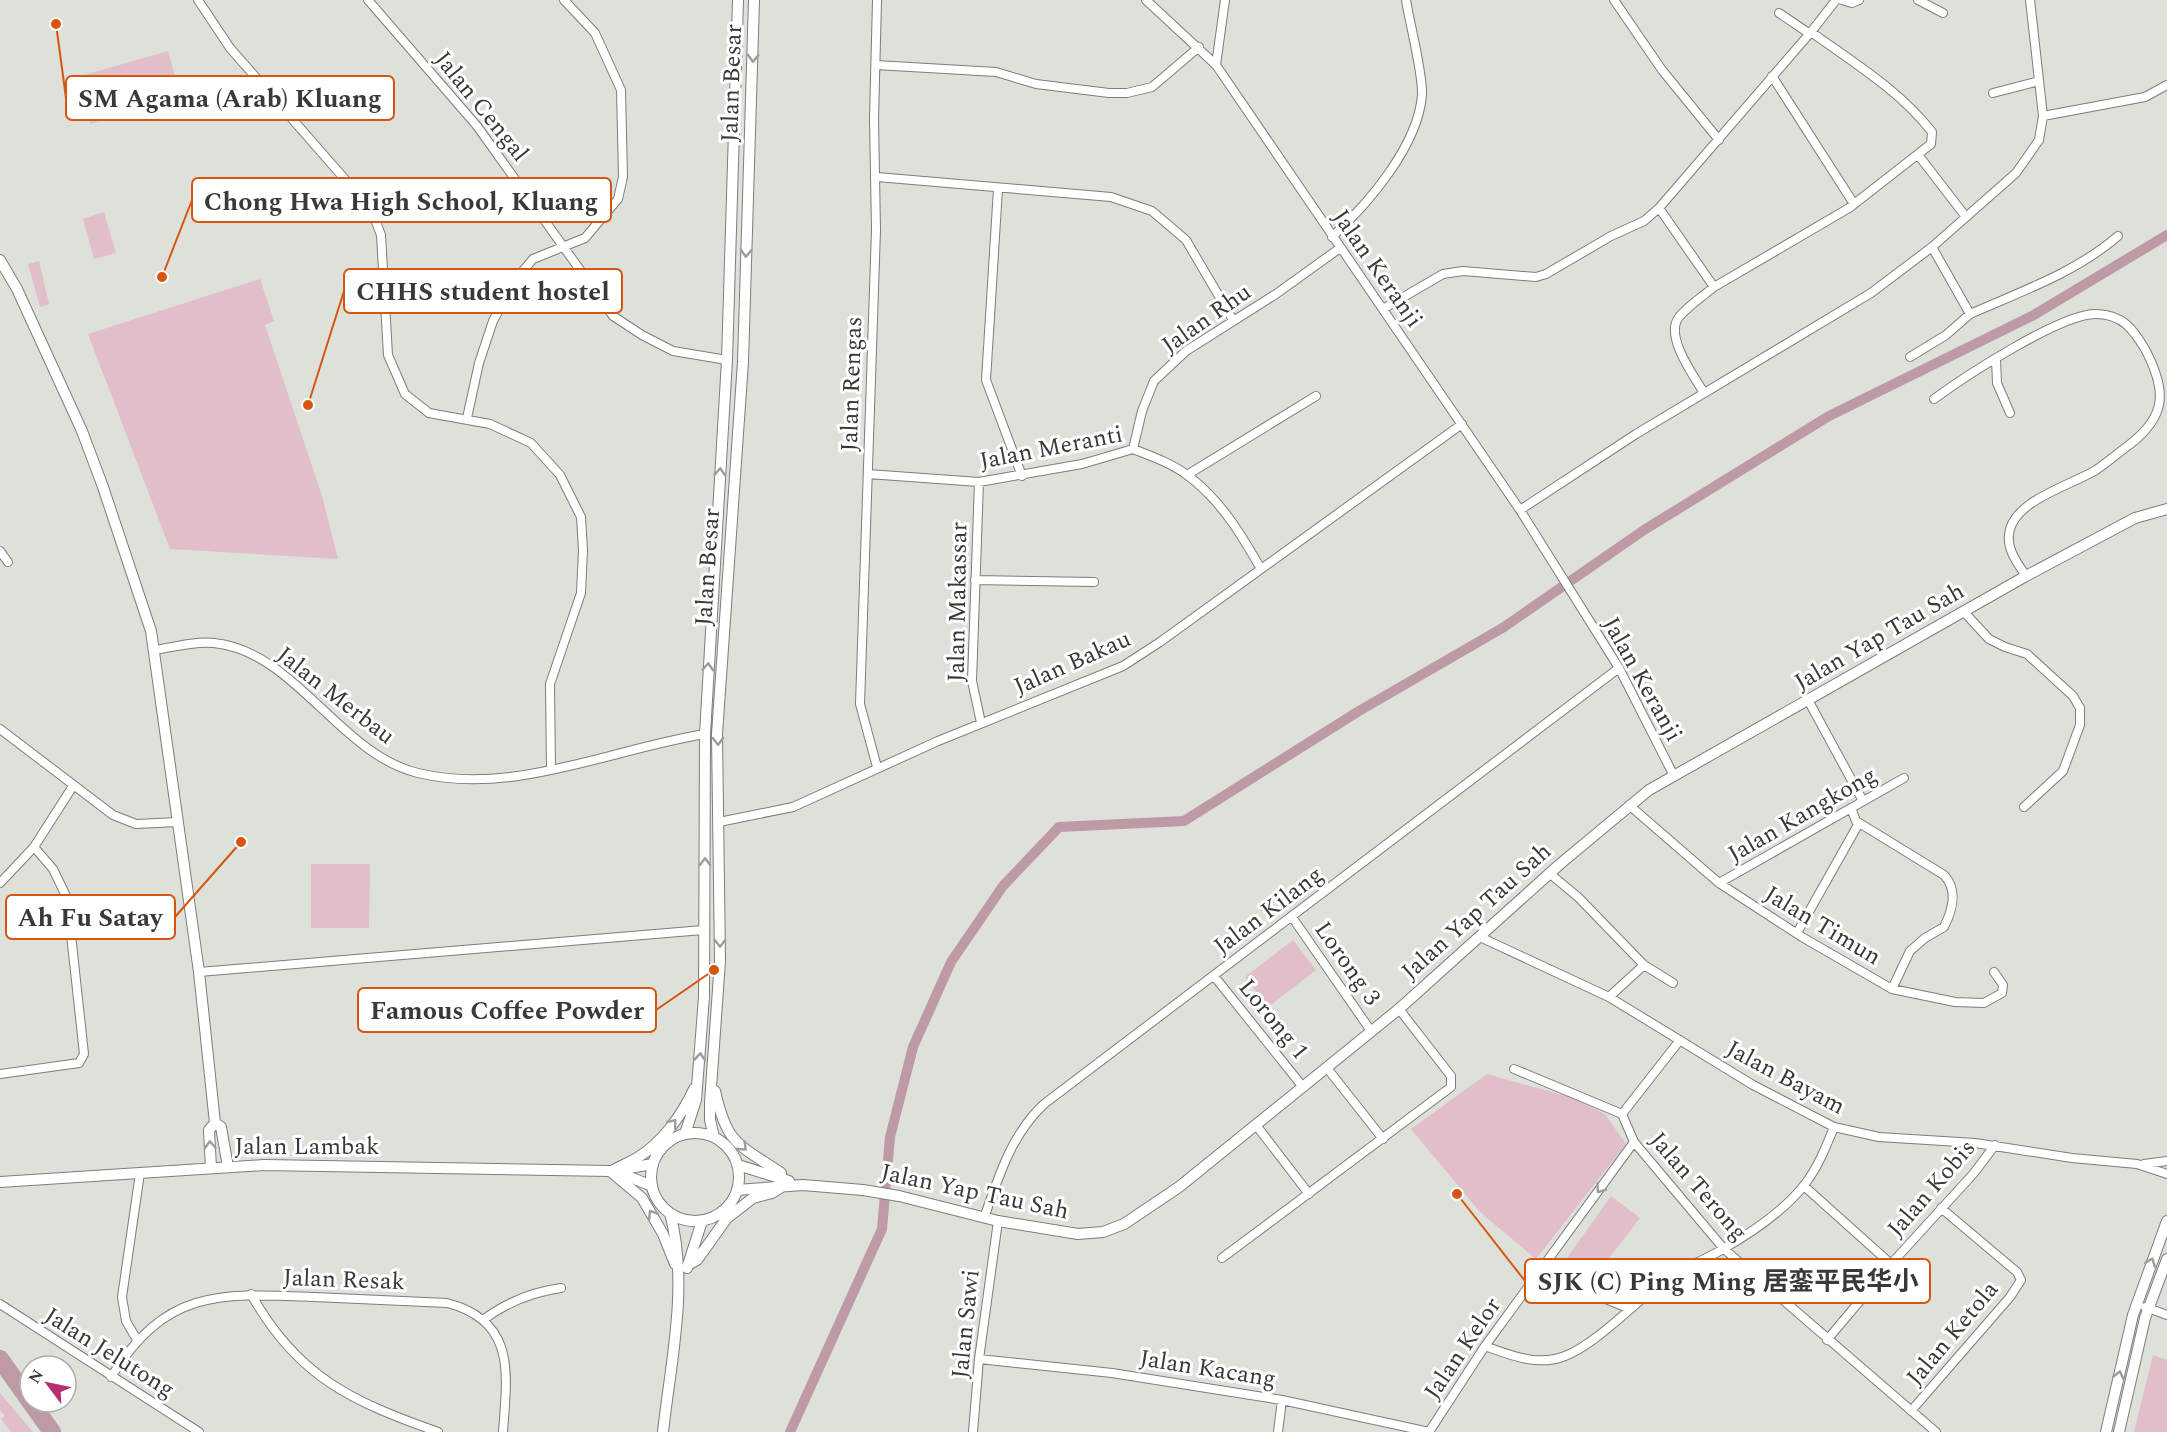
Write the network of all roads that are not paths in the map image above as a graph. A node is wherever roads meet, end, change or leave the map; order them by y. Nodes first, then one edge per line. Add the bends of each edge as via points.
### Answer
1 (198, 0) edge
2 (368, 0) edge
3 (564, 0) edge
4 (738, 0) edge
5 (754, 0) edge
6 (877, 0) edge
7 (1146, 0) edge
8 (1224, 0) edge
9 (1406, 0) edge
10 (1614, 0) edge
11 (1842, 0) edge
12 (1860, 0) edge
13 (1918, 0) edge
14 (2030, 0) edge
15 (1830, 2) edge
16 (1779, 13) dead end
17 (1944, 13) dead end
18 (1810, 33) junction
19 (1199, 47) junction
20 (876, 65) junction
21 (1216, 65) junction
22 (1772, 76) junction
23 (2039, 81) junction
24 (2167, 85) edge
25 (1993, 93) dead end
26 (2043, 116) junction
27 (1719, 140) junction
28 (1919, 156) junction
29 (877, 177) junction
30 (998, 189) junction
31 (1854, 204) junction
32 (1659, 208) junction
33 (1966, 217) junction
34 (2118, 236) dead end
35 (1332, 237) junction
36 (564, 245) junction
37 (1932, 247) junction
38 (1340, 248) junction
39 (0, 260) edge
40 (1714, 287) junction
41 (1383, 309) junction
42 (1970, 315) junction
43 (1233, 320) junction
44 (1910, 357) dead end
45 (1996, 359) junction
46 (727, 360) junction
47 (1704, 393) junction
48 (1316, 396) dead end
49 (1934, 399) dead end
50 (2010, 413) dead end
51 (467, 418) junction
52 (1461, 424) junction
53 (1133, 449) junction
54 (868, 474) junction
55 (1187, 474) junction
56 (1023, 476) junction
57 (979, 482) junction
58 (2167, 509) edge
59 (1520, 510) junction
60 (0, 551) edge
61 (8, 562) dead end
62 (1261, 568) junction
63 (2026, 576) junction
64 (975, 580) junction
65 (1094, 582) dead end
66 (1964, 612) junction
67 (155, 650) junction
68 (1619, 668) junction
69 (1808, 700) junction
70 (981, 723) junction
71 (0, 729) edge
72 (705, 734) junction
73 (877, 767) junction
74 (551, 769) junction
75 (1674, 776) junction
76 (1904, 778) dead end
77 (73, 786) junction
78 (1863, 801) junction
79 (1629, 805) junction
80 (2024, 807) dead end
81 (1851, 808) junction
82 (178, 822) junction
83 (720, 822) junction
84 (1859, 823) junction
85 (34, 847) junction
86 (1549, 873) junction
87 (0, 883) edge
88 (1719, 883) junction
89 (1292, 917) junction
90 (703, 930) junction
91 (1797, 933) junction
92 (1479, 937) junction
93 (1644, 965) junction
94 (199, 972) junction
95 (1994, 972) dead end
96 (1214, 976) junction
97 (1673, 983) dead end
98 (1892, 989) junction
99 (1609, 996) junction
100 (1399, 1009) junction
101 (1371, 1031) junction
102 (1680, 1040) junction
103 (1327, 1068) junction
104 (1514, 1069) dead end
105 (0, 1074) edge
106 (698, 1078) junction
107 (712, 1079) junction
108 (1303, 1087) junction
109 (1622, 1114) junction
110 (215, 1123) junction
111 (1256, 1125) junction
112 (1834, 1127) junction
113 (685, 1134) junction
114 (714, 1137) junction
115 (1383, 1139) junction
116 (1634, 1142) junction
117 (1995, 1145) junction
118 (2167, 1161) edge
119 (653, 1164) junction
120 (2137, 1164) junction
121 (738, 1165) junction
122 (228, 1167) junction
123 (211, 1168) junction
124 (612, 1171) junction
125 (140, 1173) junction
126 (2167, 1174) edge
127 (0, 1182) edge
128 (781, 1183) junction
129 (652, 1186) junction
130 (1804, 1186) junction
131 (737, 1190) junction
132 (1310, 1194) junction
133 (1941, 1208) junction
134 (669, 1213) junction
135 (984, 1218) junction
136 (702, 1221) junction
137 (998, 1221) junction
138 (2167, 1221) edge
139 (1724, 1249) junction
140 (1222, 1258) dead end
141 (2167, 1259) edge
142 (1891, 1263) junction
143 (1547, 1264) junction
144 (683, 1265) junction
145 (561, 1288) dead end
146 (251, 1294) junction
147 (0, 1304) edge
148 (2136, 1304) junction
149 (1628, 1308) junction
150 (2148, 1308) junction
151 (2167, 1315) edge
152 (483, 1320) junction
153 (137, 1340) junction
154 (1827, 1340) junction
155 (1485, 1346) junction
156 (979, 1359) junction
157 (111, 1377) junction
158 (1282, 1400) junction
159 (1911, 1411) junction
160 (199, 1432) edge
161 (438, 1432) edge
162 (503, 1432) edge
163 (663, 1432) edge
164 (973, 1432) edge
165 (1278, 1432) edge
166 (1429, 1432) edge
167 (1936, 1432) edge
168 (2106, 1432) edge
169 (2120, 1432) edge

1 - 51 street via 230,48 371,209 381,235 388,355 405,394 429,413
2 - 36 street, Jalan Cengal via 477,126
3 - 36 street via 595,33 621,90 623,177 618,199 602,220 585,238
4 - 46 street, Jalan Besar
5 -> 83 street, Jalan Besar via 743,362 717,734
6 - 20 street, Jalan Rengas
7 - 19 street, Jalan Keranji
8 - 21 street
9 - 35 street via 1422,93 1418,117 1387,175 1356,215
10 - 27 street via 1662,70
11 - 12 street
13 - 17 street
14 - 23 street
15 - 18 street
16 - 18 street
18 - 22 street
18 - 28 street via 1893,90 1915,110 1933,137
19 - 20 street via 1152,87 1127,93 1036,84 996,72
19 - 21 street, Jalan Keranji
20 - 29 street, Jalan Rengas
21 - 35 street, Jalan Keranji
22 - 27 street
22 - 31 street
23 - 25 street
23 - 26 street
24 - 26 street via 2145,97
26 - 33 street via 2032,154
27 - 32 street
28 - 31 street
28 - 33 street
29 - 30 street
29 - 54 street, Jalan Rengas
30 - 43 street via 1111,197 1152,211 1185,240
30 - 56 street via 986,380
31 - 40 street
32 - 40 street
32 - 41 street via 1644,221 1546,274 1536,277 1443,273
33 - 37 street
34 - 42 street via 2096,255 2056,277
35 - 38 street, Jalan Keranji
36 - 46 street, Jalan Cengal via 613,315 674,351
36 - 51 street via 533,259 516,279 493,321
37 - 42 street
37 - 47 street via 1872,293
38 - 41 street, Jalan Keranji
38 - 43 street, Jalan Rhu
39 - 67 street via 82,432 120,536
40 - 47 street via 1678,318 1674,329 1680,351
41 - 52 street, Jalan Keranji
42 - 44 street
43 - 53 street, Jalan Rhu via 1186,351 1154,381
45 - 49 street
45 - 50 street via 1997,382
45 - 63 street via 2087,314 2112,316 2131,326 2156,367 2164,397 2161,410 2146,433 2096,470 2019,513 2008,538
72 -> 46 street, Jalan Besar
47 - 59 street
48 - 55 street
51 - 74 street via 531,443 560,475 580,517 581,593 550,684
52 - 59 street, Jalan Keranji
52 - 62 street, Jalan Bakau
53 - 55 street, Jalan Meranti
53 - 56 street, Jalan Meranti via 1082,465
54 - 57 street, Jalan Meranti
54 - 73 street, Jalan Rengas via 860,704
55 - 62 street, Jalan Meranti via 1234,522
56 - 57 street, Jalan Meranti
57 - 64 street, Jalan Makassar
58 - 63 street, Jalan Yap Tau Sah via 2135,518
59 - 68 street, Jalan Keranji
60 - 61 street
62 - 70 street, Jalan Bakau via 1123,666
63 - 66 street, Jalan Yap Tau Sah
64 - 65 street
64 - 70 street, Jalan Makassar via 972,681
66 - 69 street, Jalan Yap Tau Sah
66 - 80 street via 1989,639 2027,654 2073,696 2080,708 2080,725 2063,771
67 - 74 street, Jalan Merbau via 212,643 243,649 278,672 375,755 416,773 462,781
67 - 82 street
68 - 75 street, Jalan Keranji
68 - 89 street, Jalan Kilang
69 - 75 street, Jalan Yap Tau Sah
69 - 78 street
70 - 73 street, Jalan Bakau
71 - 77 street
72 - 74 street, Jalan Merbau via 660,741
90 -> 72 street, Jalan Besar
73 - 83 street, Jalan Bakau via 793,807
75 - 79 street, Jalan Yap Tau Sah
76 - 78 street, Jalan Kangkong
77 - 82 street via 113,815 136,824
77 - 85 street
78 - 81 street, Jalan Kangkong
79 - 86 street, Jalan Yap Tau Sah
79 - 88 street, Jalan Timun
81 - 84 street
81 - 88 street, Jalan Kangkong
82 - 94 street
83 -> 107 street, Jalan Besar via 720,960
84 - 91 street
84 - 98 street via 1938,871 1951,883 1953,892 1944,927 1910,951
85 - 87 street
85 - 105 street via 53,869 67,898 84,1054 79,1063
86 - 92 street, Jalan Yap Tau Sah
86 - 93 street
88 - 91 street, Jalan Timun
89 - 96 street, Jalan Kilang
89 - 101 street, Lorong 3
90 - 94 street
106 -> 90 street, Jalan Besar via 704,997
91 - 98 street, Jalan Timun
92 - 99 street, Jalan Bayam
92 - 100 street, Jalan Yap Tau Sah
93 - 97 street
93 - 99 street
94 - 110 street
95 - 98 street, Jalan Timun via 2003,985 2002,993 1984,1003 1928,998
96 - 108 street, Lorong 1
96 - 135 street, Jalan Kilang via 1031,1116 1008,1153
99 - 102 street, Jalan Bayam
100 - 101 street, Jalan Yap Tau Sah
100 - 115 street via 1453,1082
101 - 103 street, Jalan Yap Tau Sah
102 - 109 street
102 - 112 street, Jalan Bayam via 1753,1085
103 - 108 street, Jalan Yap Tau Sah
103 - 115 street
104 - 109 street
106 - 113 street, Jalan Besar via 696,1100
124 -> 106 street via 638,1157 665,1132 682,1112
107 - 114 street, Jalan Besar via 710,1120
107 -> 128 street via 719,1115 732,1137 750,1154 781,1173
108 - 111 street, Jalan Yap Tau Sah
109 - 116 street, Jalan Terong
110 - 122 street via 221,1127
123 -> 110 street via 209,1130
111 - 132 street
111 - 137 street, Jalan Yap Tau Sah via 1179,1187 1124,1224 1103,1232 1078,1234
112 - 117 street, Jalan Bayam via 1879,1137
112 - 130 street
113 - 114 street
113 - 119 street via 665,1145
114 - 121 street via 729,1149
115 - 132 street
116 - 139 street, Jalan Terong
116 -> 143 street, Jalan Kelor
117 - 120 street, Jalan Bayam
117 - 133 street, Jalan Kobis
118 - 120 street, Jalan Bayam
119 - 124 street
119 - 129 street
120 - 126 street, Jalan Bayam
121 - 128 street, Jalan Yap Tau Sah
121 - 131 street
122 - 123 street, Jalan Lambak
122 - 124 street, Jalan Lambak
123 - 125 street, Jalan Lambak
124 - 129 street
144 -> 124 street via 673,1262 663,1234 642,1198
125 - 127 street, Jalan Lambak
125 - 153 street via 122,1297 126,1321
128 - 131 street, Jalan Yap Tau Sah
128 - 135 street, Jalan Yap Tau Sah via 899,1196
128 - 144 street via 772,1193 753,1198 727,1218 697,1260
129 - 134 street via 661,1206
130 - 139 street via 1770,1217
130 - 142 street
131 - 136 street via 724,1211
132 - 140 street
133 - 142 street, Jalan Kobis
133 - 159 street, Jalan Ketola via 2017,1272 2021,1280
134 - 136 street
134 - 144 street
135 - 137 street, Jalan Yap Tau Sah
136 - 144 street
137 - 156 street, Jalan Sawi
148 -> 138 street
139 - 149 street via 1669,1278
139 - 154 street, Jalan Terong
141 - 150 street
142 - 154 street, Jalan Kobis
143 - 149 street via 1581,1289
143 - 155 street, Jalan Kelor
144 - 163 street
145 - 152 street via 520,1298
146 - 152 street, Jalan Resak via 447,1303 469,1310
146 - 153 street, Jalan Resak via 193,1303 164,1317
146 - 161 street via 280,1338 312,1370 366,1405
147 - 157 street, Jalan Jelutong
148 - 150 street
168 -> 148 street
149 - 155 street via 1564,1357 1543,1361 1520,1359
150 - 151 street
150 - 169 street
152 - 162 street, Jalan Resak via 496,1334 506,1361
153 - 157 street, Jalan Resak
154 - 159 street, Jalan Terong
155 - 166 street, Jalan Kelor
156 - 158 street, Jalan Kacang via 1112,1373
156 - 164 street, Jalan Sawi
157 - 160 street, Jalan Jelutong
158 - 165 street
158 - 166 street, Jalan Kacang
159 - 167 street, Jalan Terong

